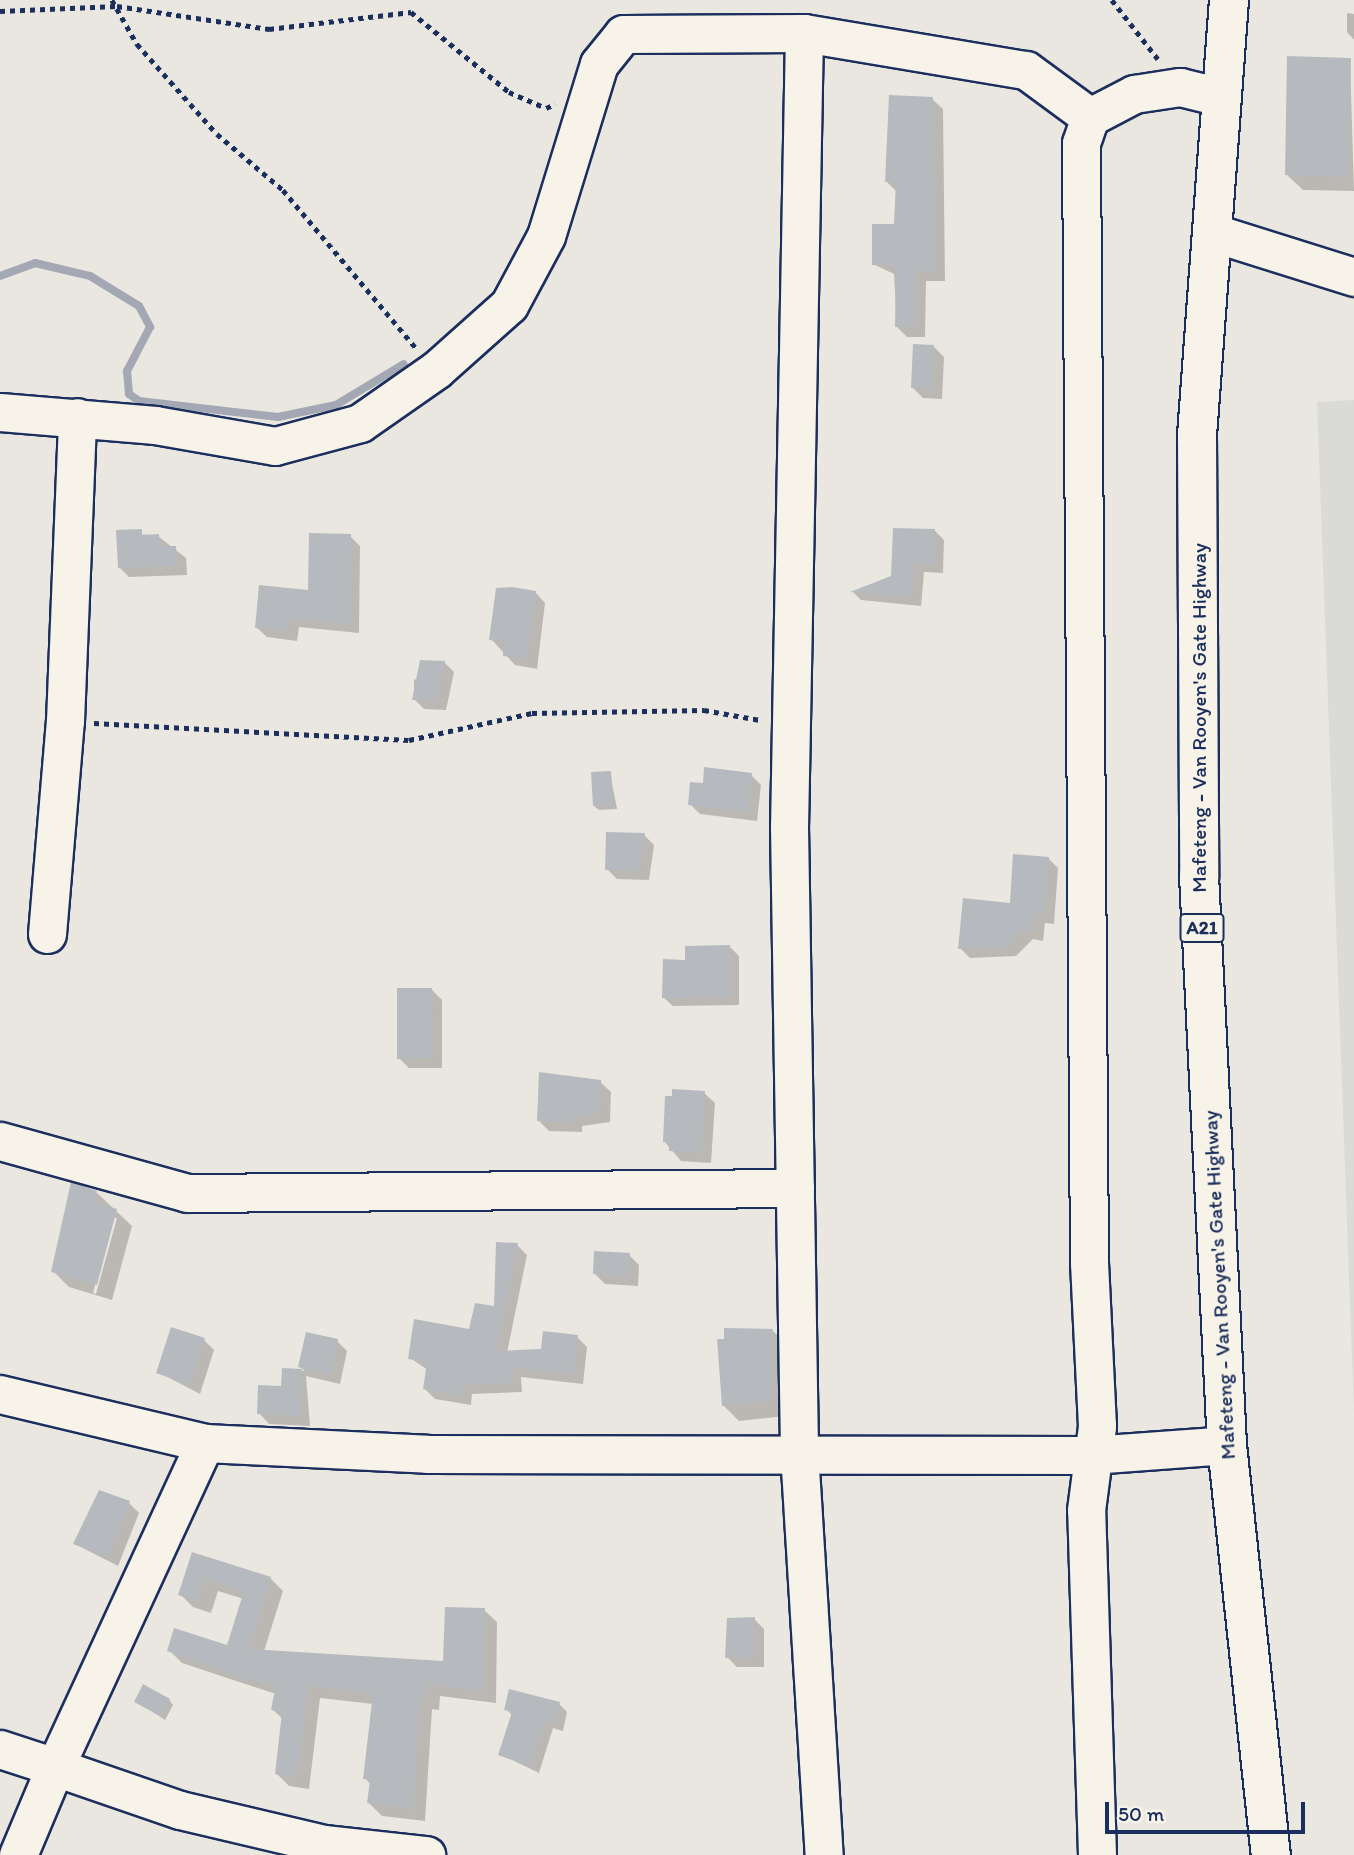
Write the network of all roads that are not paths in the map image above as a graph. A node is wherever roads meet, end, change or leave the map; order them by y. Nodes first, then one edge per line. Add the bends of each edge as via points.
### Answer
1 (1229, 0) edge
2 (804, 33) junction
3 (1221, 97) junction
4 (1090, 117) junction
5 (1217, 234) junction
6 (1354, 277) edge
7 (0, 412) edge
8 (77, 417) junction
9 (47, 934) dead end
10 (0, 1141) edge
11 (795, 1188) junction
12 (0, 1394) edge
13 (205, 1443) junction
14 (1227, 1445) junction
15 (799, 1451) junction
16 (1090, 1455) junction
17 (0, 1749) edge
18 (55, 1767) junction
19 (18, 1855) edge
20 (426, 1855) edge
21 (824, 1855) edge
22 (1097, 1855) edge
23 (1270, 1855) edge

1 - 3 main road, Mafeteng - Van Rooyen's Gate Highway / A21
2 - 4 street via 1026,70
2 - 8 street via 656,30 623,34 610,43 546,236 509,304 436,370 360,423 275,446
2 - 11 street via 789,725
3 - 4 street via 1180,87 1134,94
3 - 5 main road, Mafeteng - Van Rooyen's Gate Highway / A21
4 - 16 street via 1081,143 1079,271 1089,1263 1097,1426
5 - 6 street
5 - 14 main road, Mafeteng - Van Rooyen's Gate Highway / A21 via 1197,436 1199,875
7 - 8 street
8 - 9 street via 65,721
10 - 11 street via 187,1193
11 - 15 street
12 - 13 street
13 - 15 street via 427,1454
13 - 18 street
14 - 16 street
14 - 23 main road, Mafeteng - Van Rooyen's Gate Highway / A21
15 - 16 street
15 - 21 street
16 - 22 street via 1086,1510
17 - 18 street
18 - 19 street
18 - 20 street via 180,1810 272,1832

